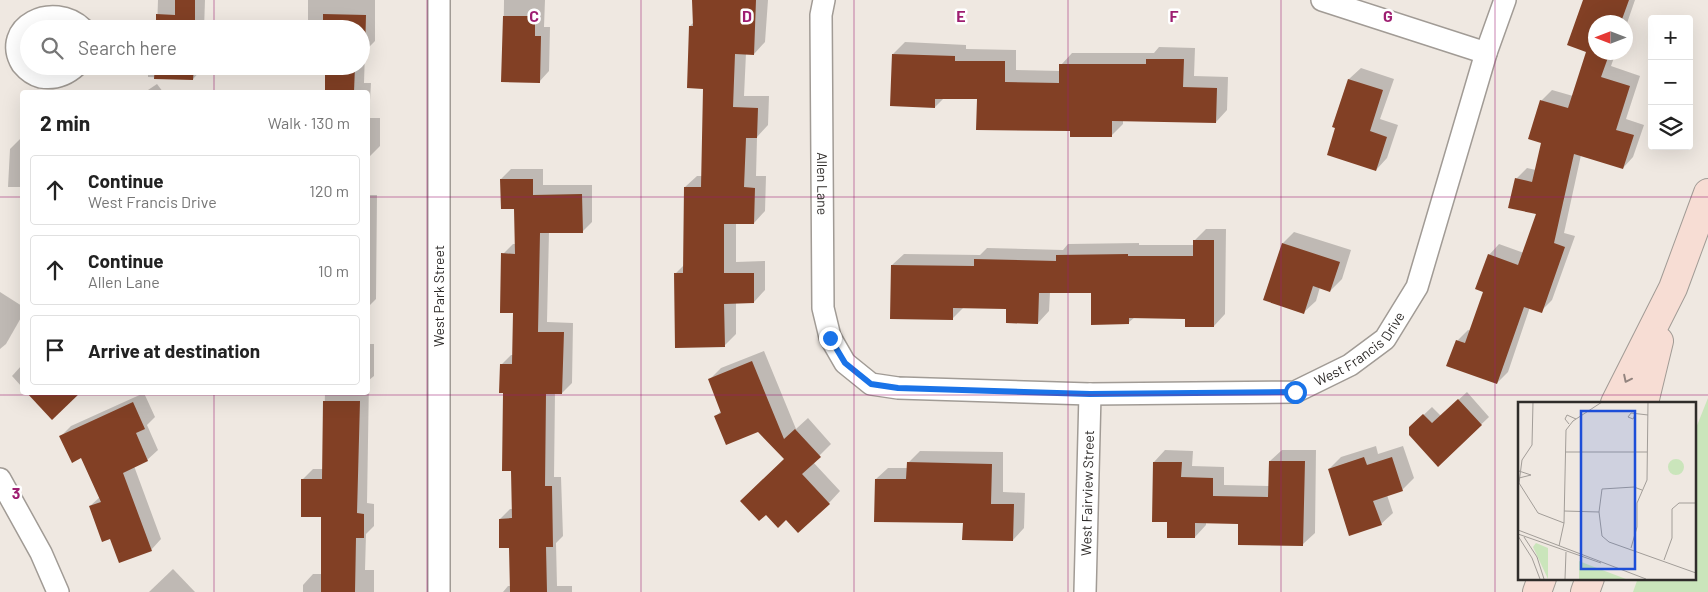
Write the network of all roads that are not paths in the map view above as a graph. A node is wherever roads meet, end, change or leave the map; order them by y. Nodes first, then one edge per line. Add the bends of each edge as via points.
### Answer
1 (439, 0) edge
2 (824, 0) edge
3 (1322, 0) edge
4 (1505, 0) edge
5 (44, 3) edge
6 (22, 20) edge
7 (77, 20) edge
8 (20, 23) edge
9 (1486, 53) junction
10 (20, 62) edge
11 (34, 75) edge
12 (63, 75) edge
13 (1708, 193) edge
14 (1672, 288) junction
15 (845, 363) joint
16 (1090, 394) junction
17 (1615, 402) edge
18 (1644, 402) edge
19 (0, 479) edge
20 (1541, 580) edge
21 (1589, 580) edge
22 (58, 592) edge
23 (439, 592) edge
24 (1085, 592) edge
25 (1537, 592) edge
26 (1585, 592) edge

1 - 23 street, West Park Street
2 - 15 street, Allen Lane via 821,15 823,308 830,338
3 - 9 street
4 - 9 street, West Francis Drive
5 - 6 street
5 - 7 street via 67,11
8 - 10 street via 14,38 14,50
9 - 16 street, West Francis Drive via 1417,287 1385,339 1350,366 1295,392
11 - 12 street via 48,78
13 - 14 main road
14 -> 17 main road
14 - 18 main road
15 - 16 street, West Francis Drive via 871,384 898,388
16 - 24 street, West Fairview Street
19 - 22 street via 41,553
20 - 25 main road
21 - 26 main road

